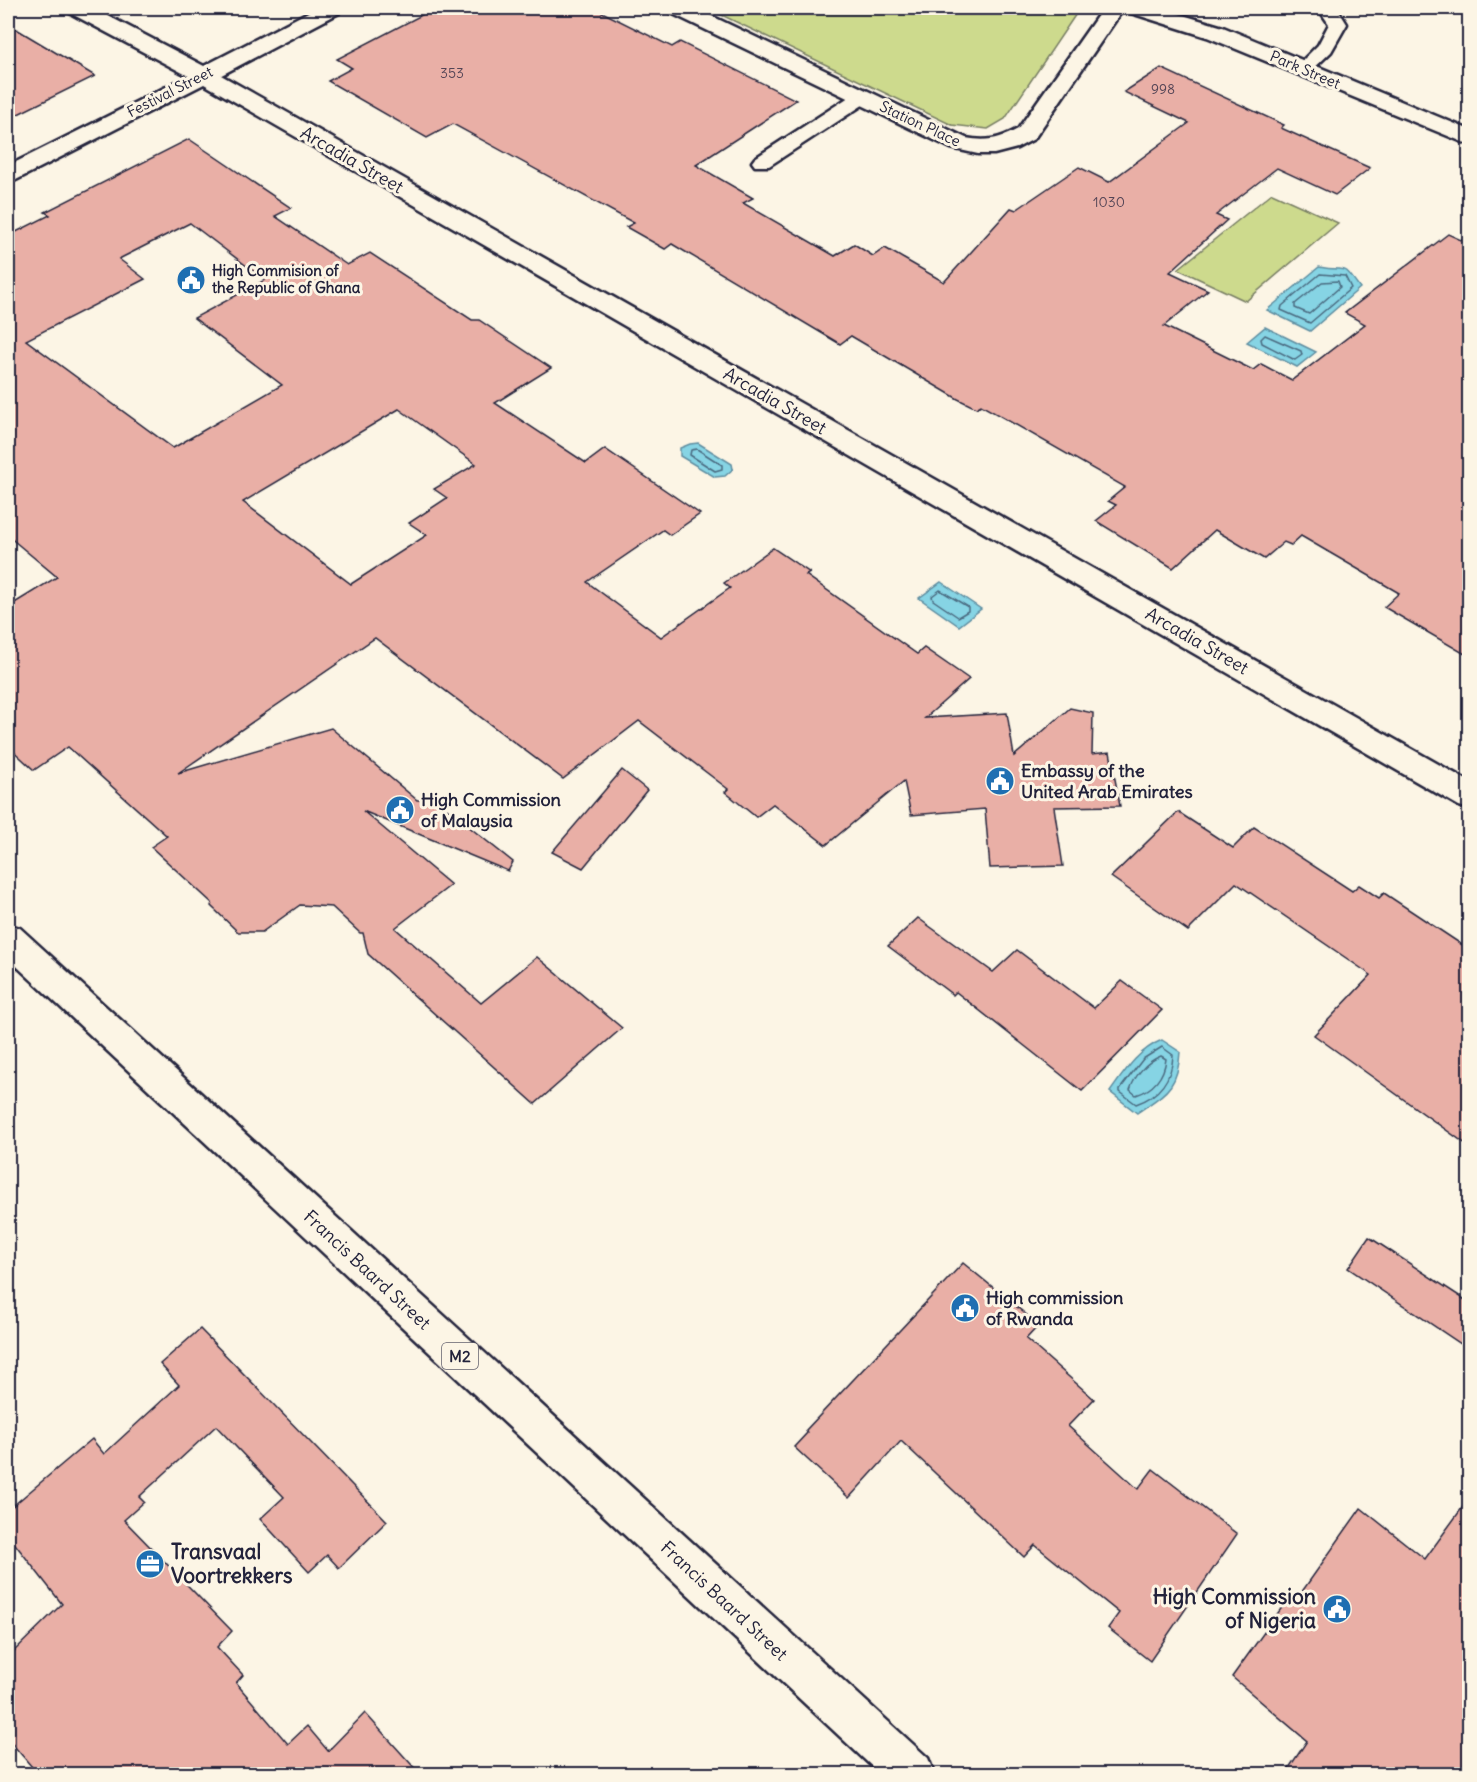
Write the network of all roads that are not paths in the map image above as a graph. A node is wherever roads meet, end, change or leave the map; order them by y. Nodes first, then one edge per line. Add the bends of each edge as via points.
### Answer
1 (78, 8) edge
2 (331, 8) edge
3 (679, 8) edge
4 (1113, 8) edge
5 (1139, 8) edge
6 (1326, 8) edge
7 (1303, 69) junction
8 (204, 75) junction
9 (862, 97) junction
10 (1470, 138) edge
11 (762, 162) dead end
12 (8, 176) edge
13 (1470, 797) edge
14 (8, 938) edge
15 (912, 1774) edge

1 - 8 street, Arcadia Street
2 - 8 street, Festival Street
3 - 9 street, Station Place
4 - 9 street, Station Place via 1026,134 1006,146 980,148 959,143
5 - 7 street, Park Street via 1215,32
6 - 7 lane via 1338,24 1325,48
7 - 10 street, Park Street
8 - 12 street, Festival Street
8 - 13 street, Arcadia Street
9 - 11 lane
14 - 15 street, Francis Baard Street / M2

